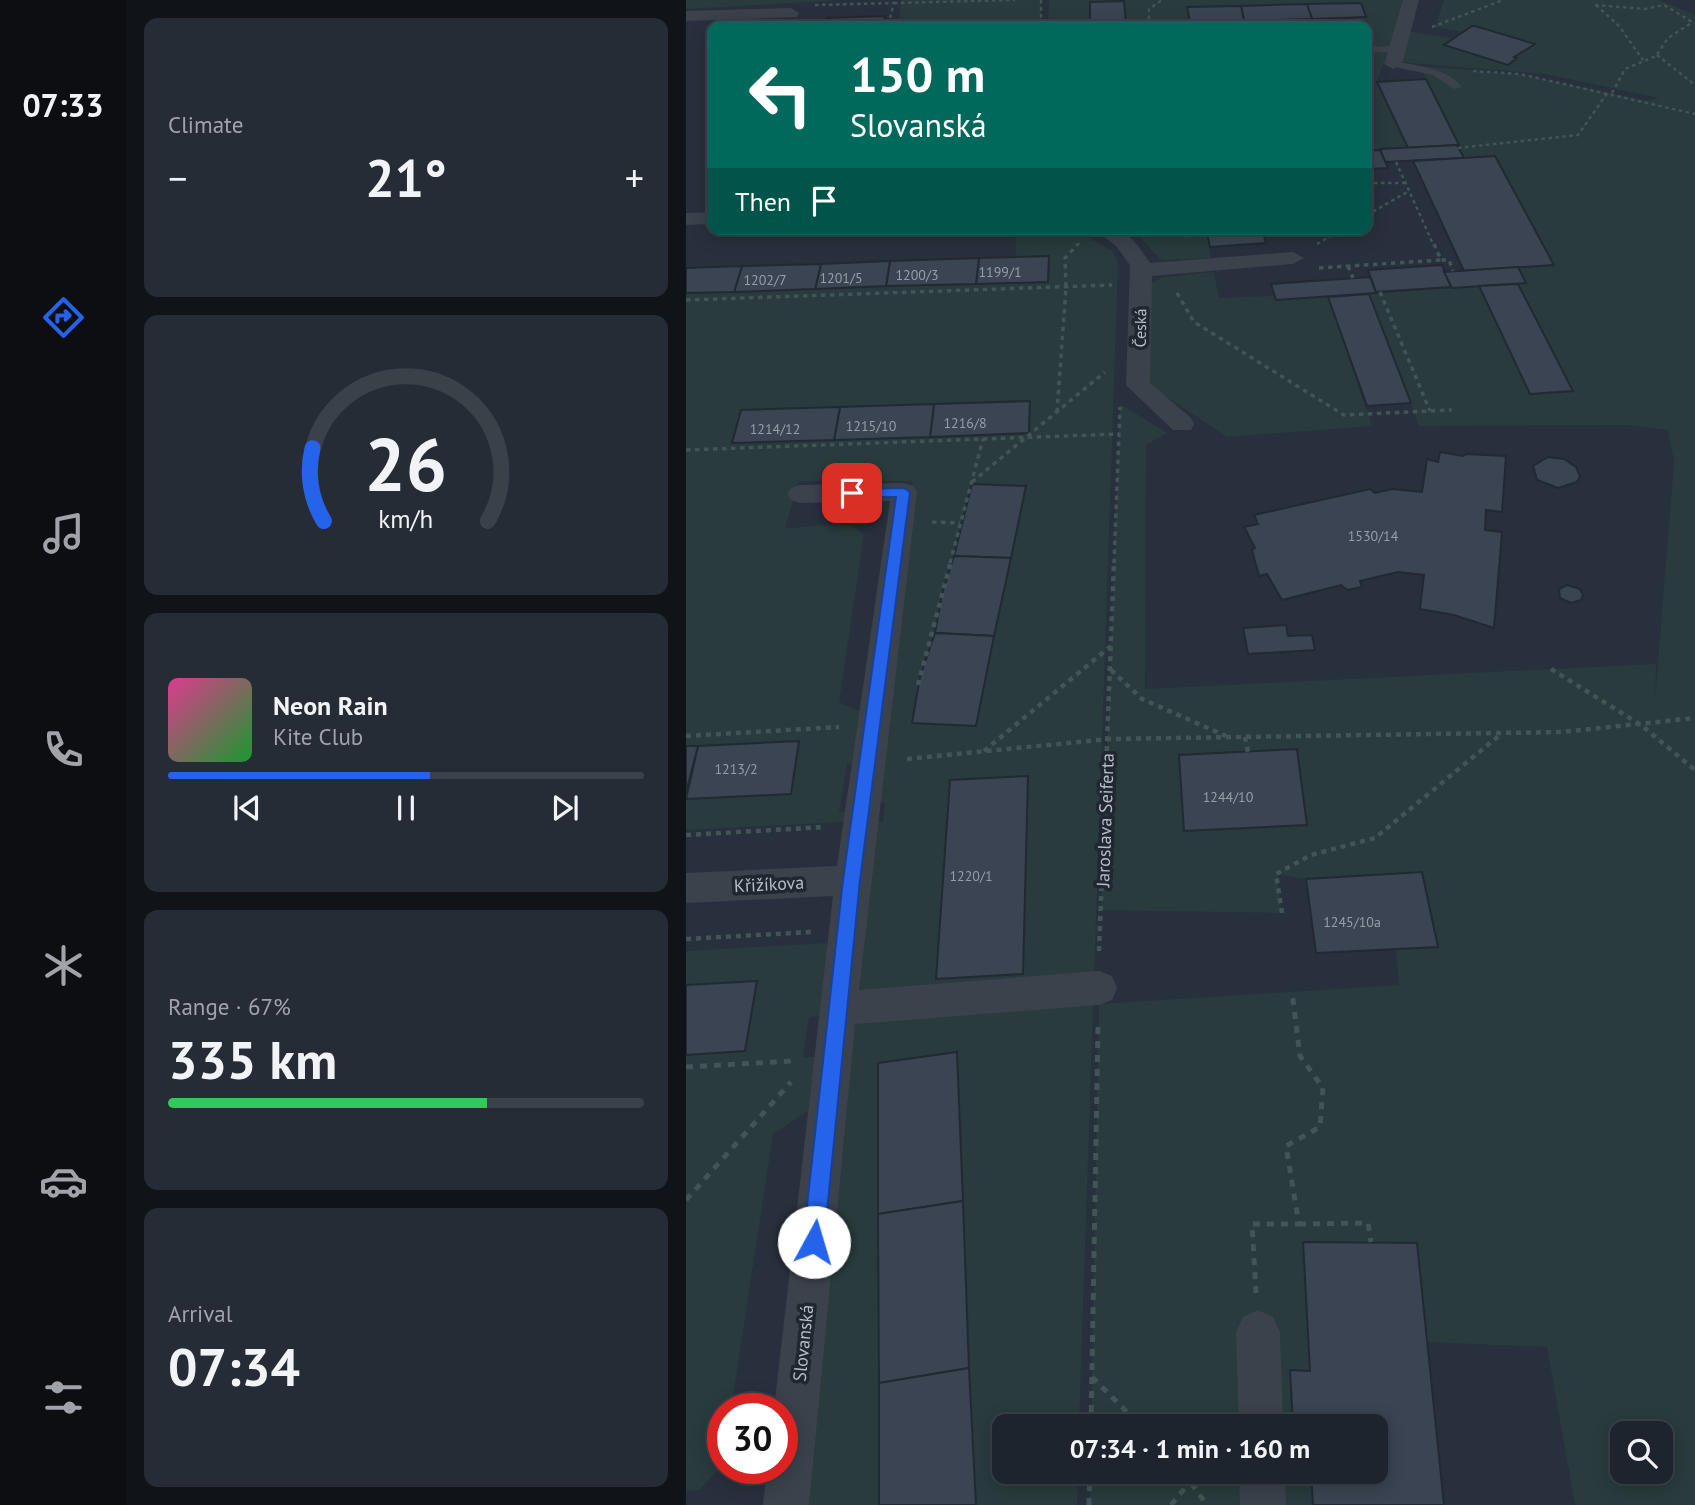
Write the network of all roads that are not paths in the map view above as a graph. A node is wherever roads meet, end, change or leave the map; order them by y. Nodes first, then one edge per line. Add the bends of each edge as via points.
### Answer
1 (1411, 0) edge
2 (791, 11) edge
3 (686, 16) edge
4 (1397, 49) junction
5 (1372, 50) edge
6 (1457, 87) dead end
7 (707, 218) edge
8 (686, 219) edge
9 (1099, 235) edge
10 (1293, 258) road end
11 (1143, 274) junction
12 (1182, 424) dead end
13 (800, 494) dead end
14 (852, 880) junction
15 (686, 888) edge
16 (1099, 988) road end
17 (839, 1007) junction
18 (1258, 1332) road end
19 (1261, 1414) edge
20 (1262, 1484) edge
21 (786, 1505) edge
22 (1263, 1505) edge

1 - 4 street
2 - 3 street
4 - 5 lane
4 - 6 lane
7 - 8 street
9 - 11 street via 1124,241
10 - 11 street
11 - 12 street, Česká via 1138,385
13 - 14 street, Slovanská via 904,492
14 - 15 street, Křižíkova
14 - 17 street, Slovanská
16 - 17 street
17 - 21 street, Slovanská via 824,1059
18 - 19 street
20 - 22 street

